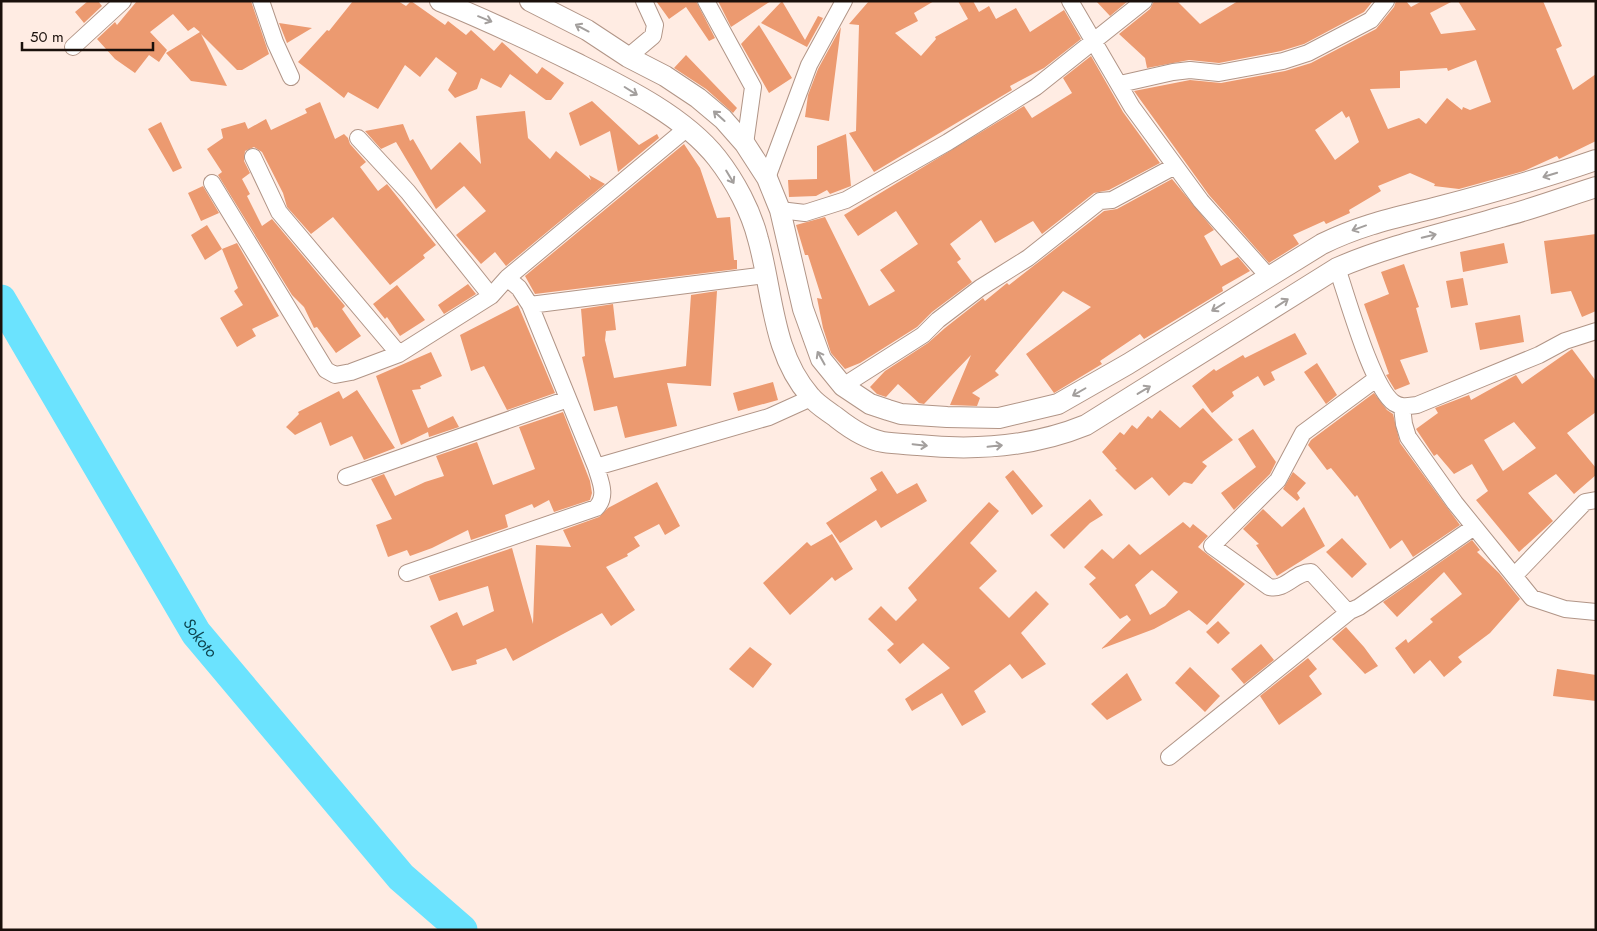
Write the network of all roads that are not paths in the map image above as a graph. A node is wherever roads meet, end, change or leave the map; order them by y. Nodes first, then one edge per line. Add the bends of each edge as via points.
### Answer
1 (122, 1) edge
2 (261, 1) edge
3 (440, 1) edge
4 (530, 1) edge
5 (644, 1) edge
6 (706, 1) edge
7 (844, 1) edge
8 (1070, 1) edge
9 (1144, 1) edge
10 (1386, 1) edge
11 (1094, 40) junction
12 (73, 47) dead end
13 (628, 57) junction
14 (291, 77) dead end
15 (1120, 84) junction
16 (686, 128) junction
17 (358, 138) dead end
18 (745, 144) junction
19 (253, 157) dead end
20 (1596, 160) edge
21 (1175, 166) junction
22 (767, 178) junction
23 (212, 183) dead end
24 (1596, 187) edge
25 (780, 210) junction
26 (1337, 268) junction
27 (766, 275) junction
28 (1268, 276) junction
29 (507, 278) junction
30 (491, 296) junction
31 (530, 305) junction
32 (1596, 331) edge
33 (399, 354) junction
34 (1376, 379) junction
35 (843, 386) junction
36 (811, 398) junction
37 (568, 399) junction
38 (870, 404) junction
39 (1402, 407) junction
40 (848, 426) junction
41 (596, 467) junction
42 (346, 477) dead end
43 (1596, 500) edge
44 (1474, 527) junction
45 (407, 573) dead end
46 (1514, 576) junction
47 (1350, 611) junction
48 (1596, 612) edge
49 (1169, 757) dead end

1 - 12 street
2 - 14 street
3 -> 16 street via 498,24 623,86
13 -> 4 street via 587,30
5 - 13 street via 655,25 653,36
6 - 18 street via 754,87
7 - 22 street via 809,65
8 - 11 street
9 - 11 street
10 - 15 street via 1371,20 1308,53 1283,61 1219,74 1190,70 1173,72
11 - 15 street
11 - 25 street via 1036,87 846,200 805,212
18 -> 13 street via 698,98
15 - 21 street via 1132,107
16 -> 27 street via 715,155 729,175 758,238
16 - 29 street
17 - 30 street via 408,192
18 - 22 street
19 - 33 street via 279,212
20 -> 28 street via 1500,190 1377,221 1322,244
21 - 28 street via 1201,201
21 - 35 street via 1112,200 1100,202 1028,258 980,288 923,335
22 - 25 street
23 - 33 street via 326,370 335,375 350,372
26 -> 24 street via 1406,242 1503,217
35 -> 25 street via 832,375 814,344
26 - 34 street
40 -> 26 street via 872,438 946,448 987,447 1057,437 1086,425
27 - 31 street
27 - 36 street via 787,361
28 -> 38 street via 1058,404 998,418 901,414
29 - 30 street
29 - 31 street via 519,288
30 - 33 street
31 - 37 street
32 - 39 street via 1565,341 1539,355 1417,405
34 - 39 street via 1393,402
34 - 47 street via 1303,433 1278,480 1212,546 1269,587 1280,587 1300,573 1311,572
35 - 38 street
36 - 40 street
36 - 41 street via 769,417
37 - 41 street
37 - 42 street
38 - 40 street
39 - 44 street via 1408,437
41 - 45 street via 603,494 602,503 596,508
43 - 46 street via 1584,502
44 - 46 street
44 - 47 street
46 - 48 street via 1532,598 1546,605
47 - 49 street

